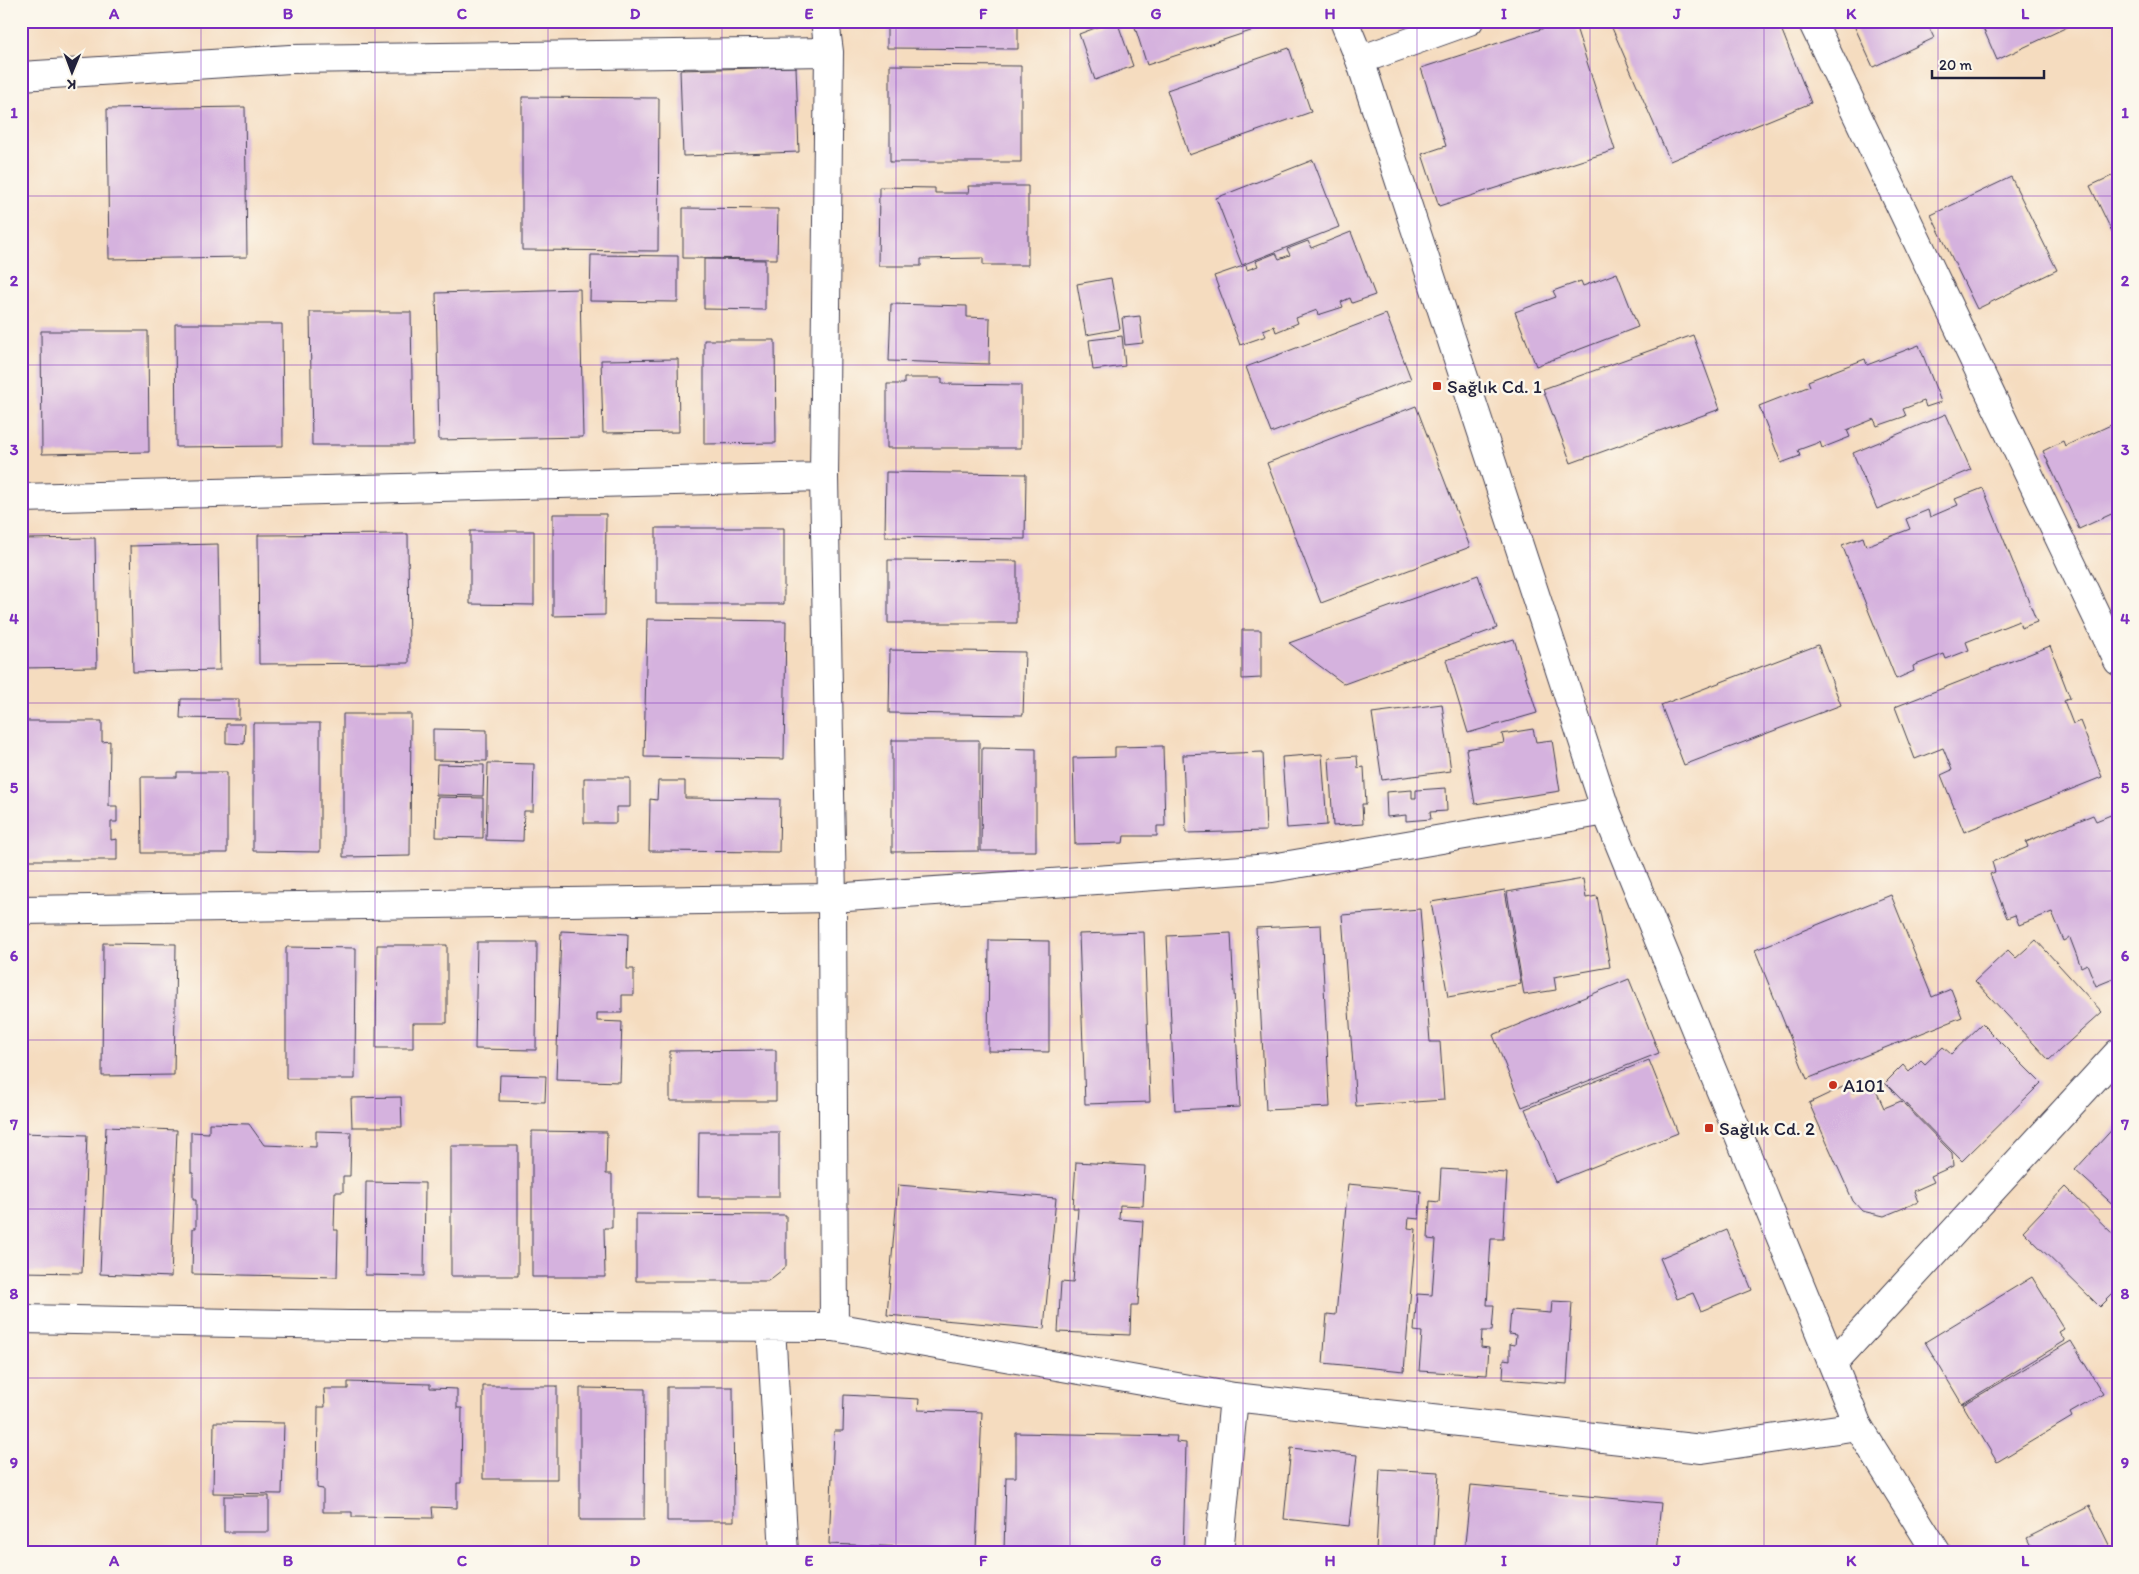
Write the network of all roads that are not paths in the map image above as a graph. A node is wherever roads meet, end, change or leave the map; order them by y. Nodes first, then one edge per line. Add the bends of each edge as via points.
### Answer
1 (825, 21) edge
2 (1344, 21) edge
3 (1469, 21) edge
4 (1812, 21) edge
5 (828, 52) junction
6 (1360, 60) junction
7 (21, 76) edge
8 (824, 477) junction
9 (21, 498) edge
10 (2118, 661) edge
11 (1606, 811) junction
12 (832, 898) junction
13 (21, 910) edge
14 (2118, 1053) edge
15 (21, 1319) edge
16 (771, 1327) junction
17 (834, 1327) junction
18 (1833, 1363) junction
19 (1234, 1397) junction
20 (1858, 1426) junction
21 (784, 1553) edge
22 (1219, 1553) edge
23 (1937, 1553) edge

1 - 5 street
2 - 6 street
3 - 6 street
4 - 10 street
5 - 7 street via 290,59
5 - 8 street
6 - 11 street
8 - 9 street
8 - 12 street
11 - 12 street via 1272,868
11 - 18 street
12 - 13 street
12 - 17 street
14 - 18 street
15 - 16 street via 349,1325
16 - 17 street
16 - 21 street
17 - 19 street
18 - 20 street
19 - 20 street via 1702,1449
19 - 22 street
20 - 23 street

